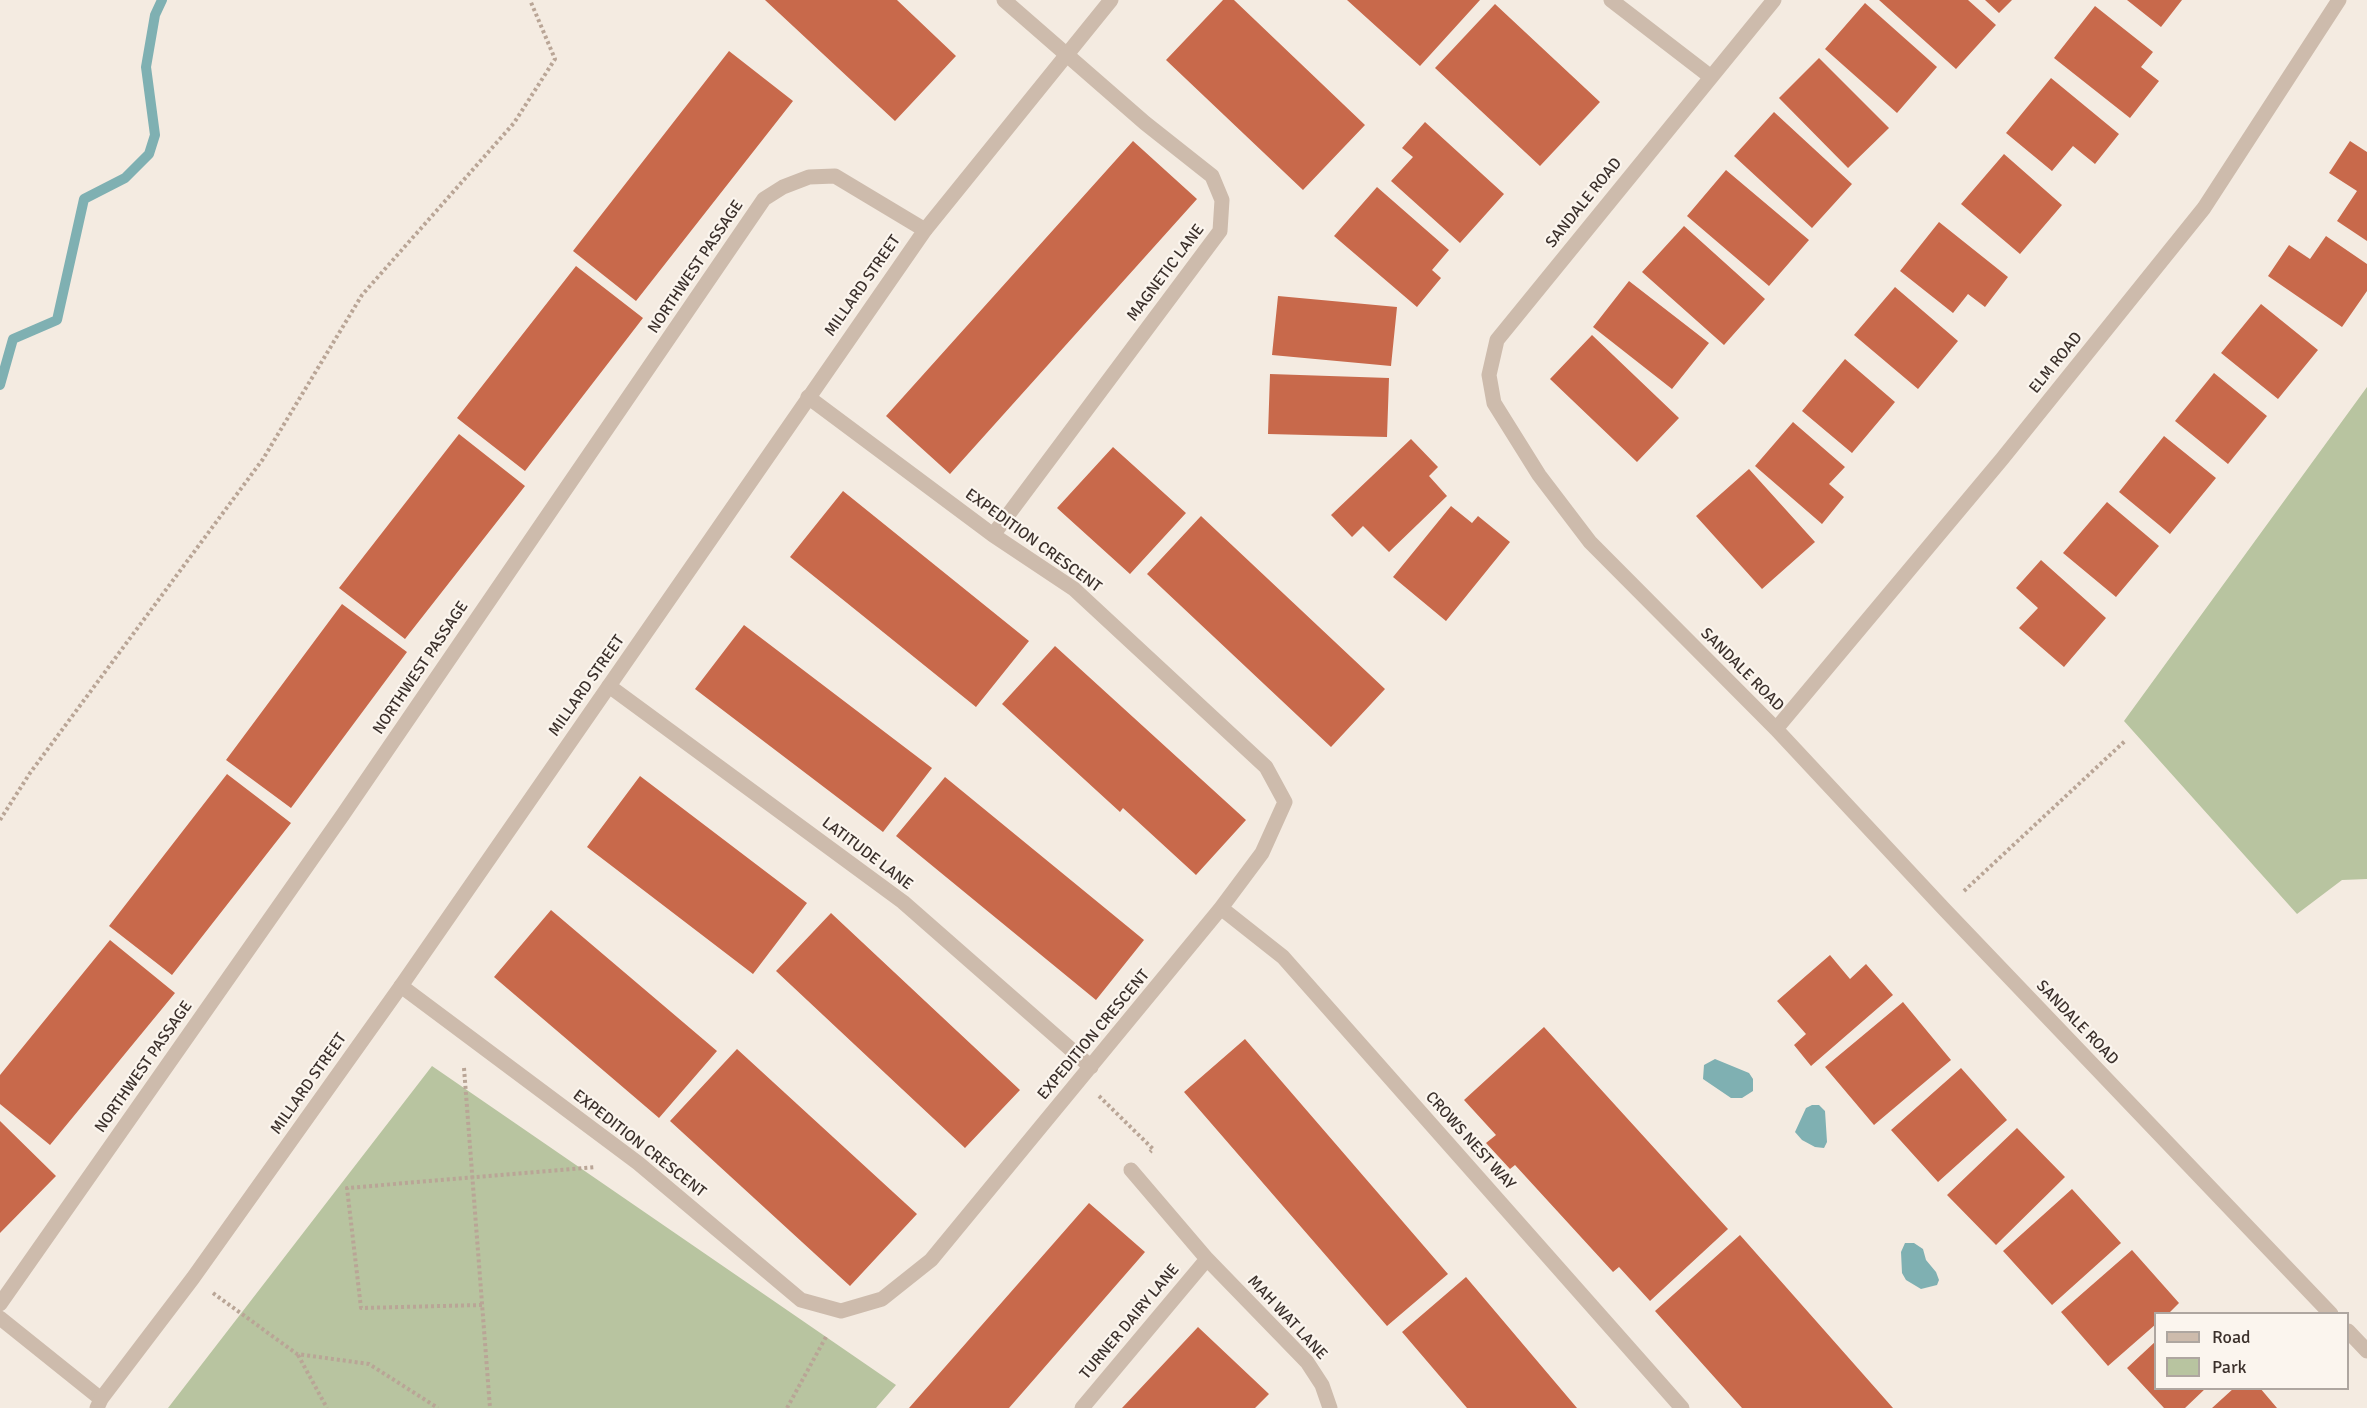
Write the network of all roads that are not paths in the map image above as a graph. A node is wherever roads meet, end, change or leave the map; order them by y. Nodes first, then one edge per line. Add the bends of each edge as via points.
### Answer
1 (1004, 0) edge
2 (1111, 0) edge
3 (1611, 0) edge
4 (1774, 0) edge
5 (2339, 0) edge
6 (1066, 55) junction
7 (1710, 77) junction
8 (925, 230) junction
9 (808, 397) junction
10 (993, 535) junction
11 (609, 686) junction
12 (1776, 729) junction
13 (1221, 908) junction
14 (401, 986) junction
15 (1086, 1072) junction
16 (1131, 1170) road end
17 (1207, 1259) junction
18 (0, 1304) edge
19 (2329, 1312) edge
20 (0, 1318) edge
21 (2349, 1332) edge
22 (2367, 1351) edge
23 (99, 1404) edge
24 (86, 1408) edge
25 (1082, 1408) edge
26 (1330, 1408) edge
27 (1682, 1408) edge

1 - 6 street, MAGNETIC LANE
2 - 6 street, MILLARD STREET
3 - 7 street
4 - 7 street, SANDALE ROAD
5 - 12 street, ELM ROAD via 2204,208 2002,459
6 - 8 street, MILLARD STREET
6 - 10 street, MAGNETIC LANE via 1212,177 1222,200 1220,231
7 - 12 street, SANDALE ROAD via 1506,326 1493,348 1490,385 1494,403 1509,429 1580,531
8 - 9 street, MILLARD STREET
8 - 18 street, NORTHWEST PASSAGE via 835,176 809,177 764,199 348,806
9 - 10 street, EXPEDITION CRESCENT
9 - 11 street, MILLARD STREET
10 - 13 street, EXPEDITION CRESCENT via 1074,589 1266,767 1285,802 1262,853
11 - 14 street, MILLARD STREET
11 - 15 street, LATITUDE LANE via 903,902
12 - 19 street, SANDALE ROAD
13 - 15 street, EXPEDITION CRESCENT
13 - 27 street, CROWS NEST WAY via 1283,957
14 - 15 street, EXPEDITION CRESCENT via 638,1163 801,1300 841,1311 882,1299 931,1260
14 - 23 street, MILLARD STREET
16 - 17 street, MAH WAT LANE
17 - 25 street, TURNER DAIRY LANE
17 - 26 street, MAH WAT LANE via 1307,1362 1322,1385
20 - 23 street
21 - 22 street
23 - 24 street, MILLARD STREET

